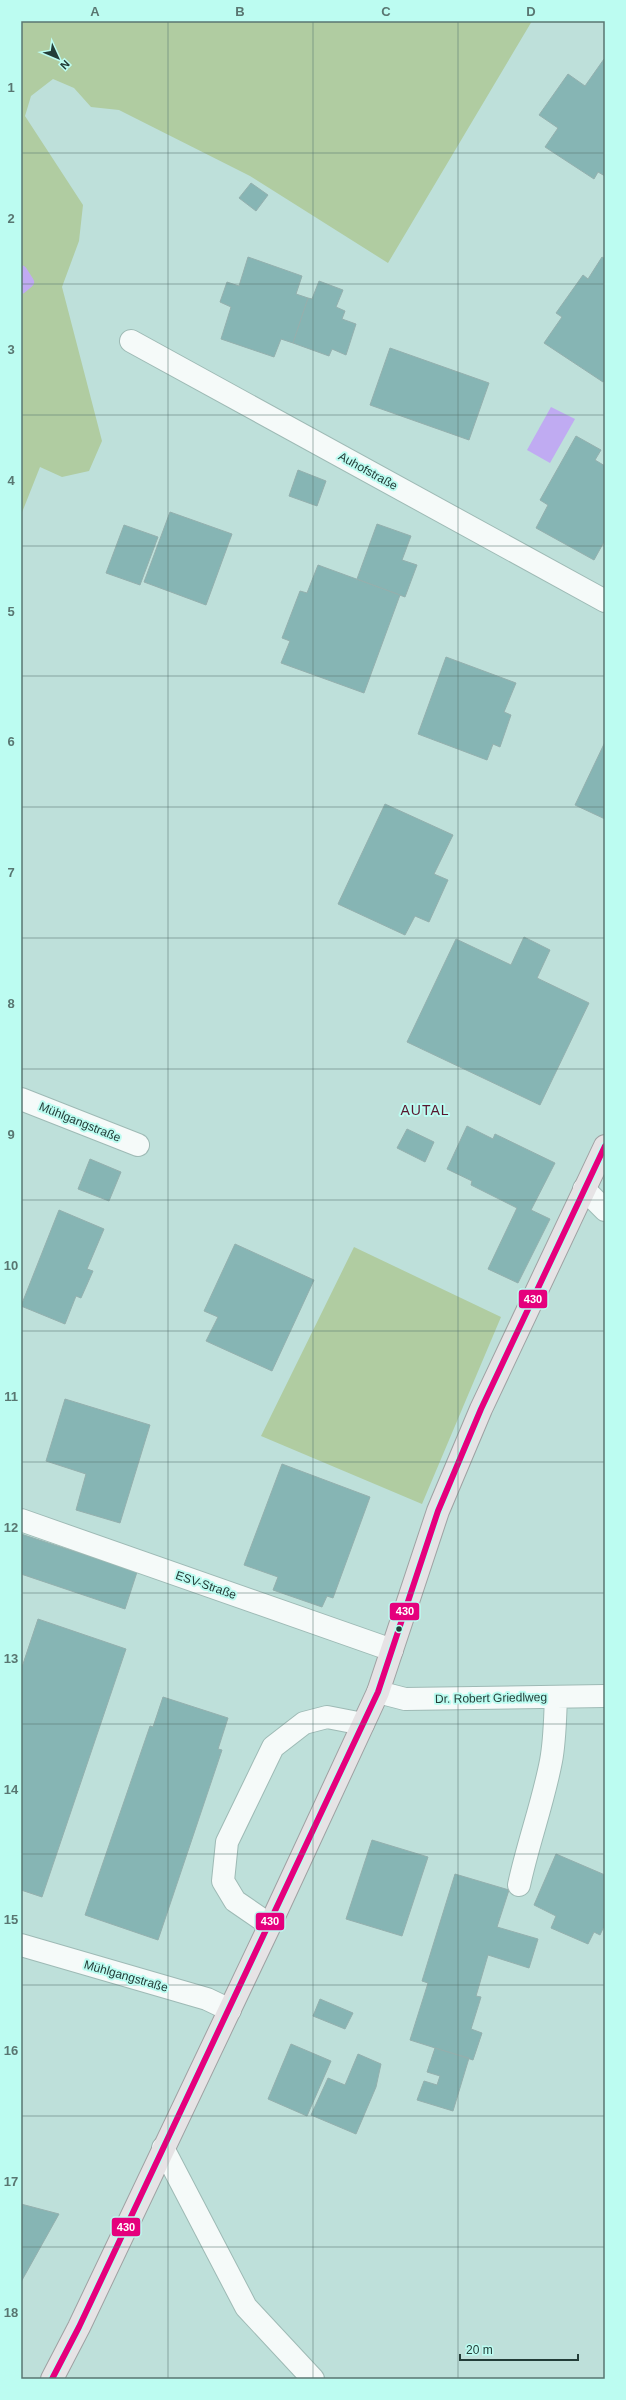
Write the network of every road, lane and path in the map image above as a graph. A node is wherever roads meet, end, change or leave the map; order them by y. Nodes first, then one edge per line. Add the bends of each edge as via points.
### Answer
1 (131, 341) dead end
2 (605, 601) edge
3 (21, 1099) edge
4 (138, 1146) dead end
5 (605, 1146) edge
6 (584, 1189) junction
7 (605, 1210) edge
8 (21, 1520) edge
9 (392, 1650) junction
10 (378, 1692) junction
11 (605, 1696) edge
12 (556, 1697) junction
13 (363, 1724) junction
14 (519, 1885) dead end
15 (270, 1925) junction
16 (21, 1945) edge
17 (230, 2010) junction
18 (163, 2148) junction
19 (52, 2379) edge
20 (313, 2379) edge

1 - 2 street, Auhofstraße
3 - 4 street, Mühlgangstraße
5 - 6 main road
6 - 7 street
6 - 9 main road via 475,1423 438,1511
8 - 9 street, ESV-Straße
9 - 10 main road
10 - 12 street, Dr. Robert Griedlweg via 405,1699
10 - 13 main road
11 - 12 street, Dr. Robert Griedlweg
12 - 14 street via 551,1761 526,1849
13 - 15 main road
13 - 15 street via 327,1717 304,1723 273,1747 228,1842 223,1881 236,1901
15 - 17 main road
16 - 17 street, Mühlgangstraße via 207,1999
17 - 18 main road
18 - 19 main road
18 - 20 street via 246,2307

